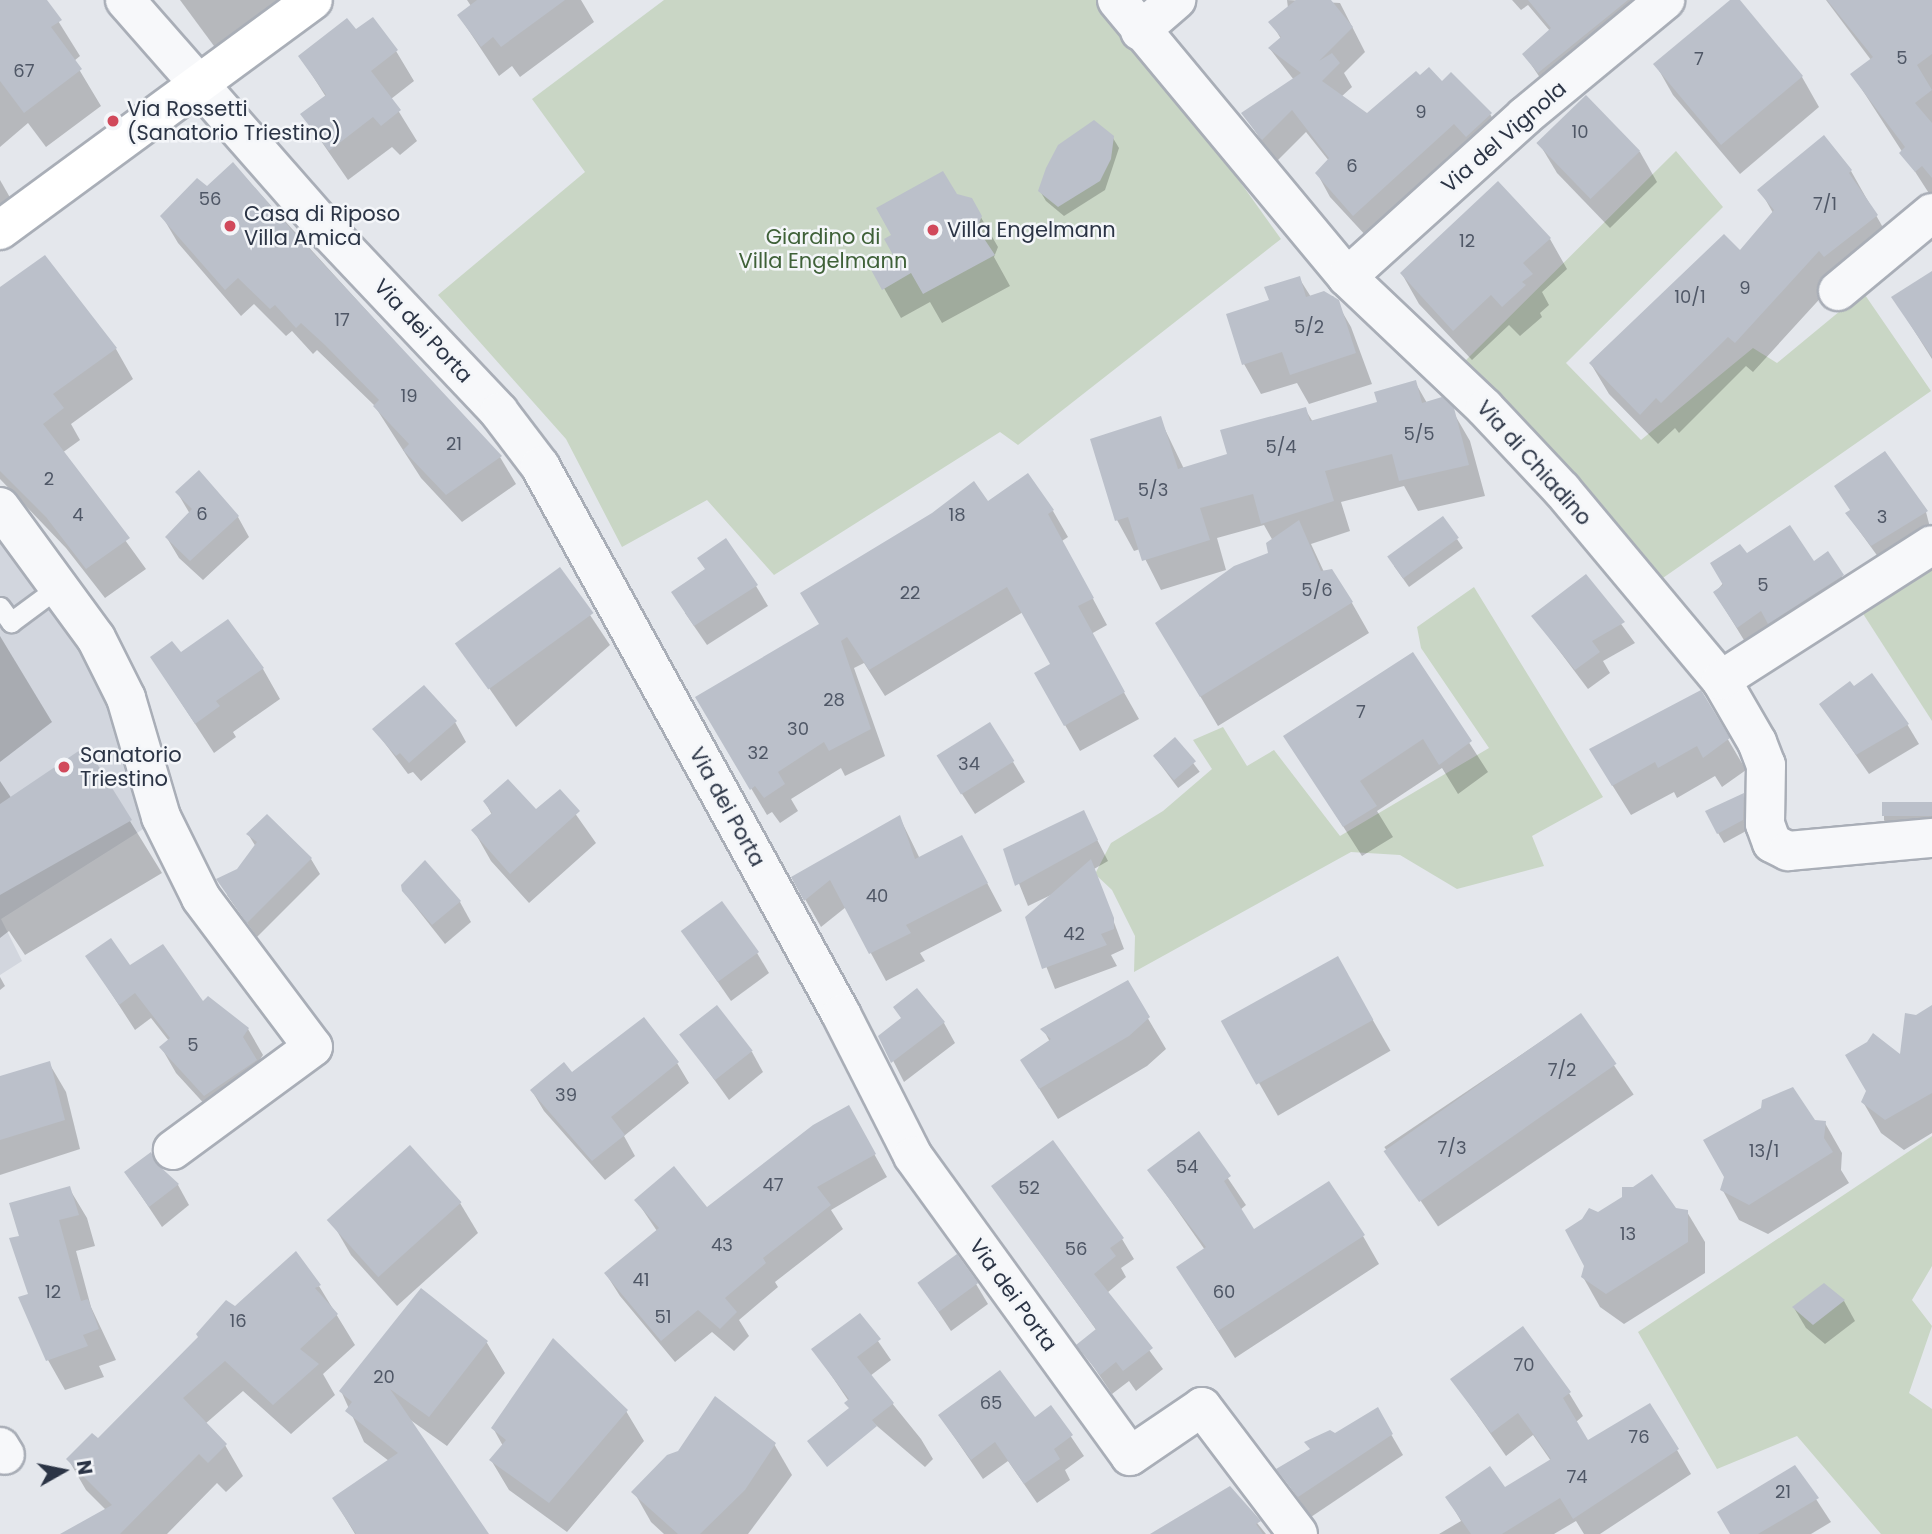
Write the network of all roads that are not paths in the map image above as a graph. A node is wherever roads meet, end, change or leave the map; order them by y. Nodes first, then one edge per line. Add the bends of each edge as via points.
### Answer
1 (125, 0) edge
2 (313, 0) edge
3 (1117, 0) edge
4 (1176, 0) edge
5 (1665, 0) edge
6 (1140, 31) junction
7 (199, 82) junction
8 (1932, 213) edge
9 (0, 230) edge
10 (1346, 277) junction
11 (1838, 291) dead end
12 (0, 507) edge
13 (1932, 545) edge
14 (61, 585) junction
15 (6, 615) edge
16 (1721, 680) junction
17 (1932, 838) edge
18 (173, 1150) dead end
19 (1298, 1534) edge

1 - 7 street, Via dei Porta
2 - 7 main road
3 - 6 street, Via di Chiadino
4 - 6 street
5 - 10 street, Via del Vignola via 1525,116
6 - 10 street, Via di Chiadino
7 - 9 main road
7 - 19 street, Via dei Porta via 330,233 499,412 540,466 841,1014 913,1156 1130,1456 1202,1407
8 - 11 street
10 - 16 street, Via di Chiadino via 1485,408 1562,490
12 - 14 street
13 - 16 street
14 - 15 lane
14 - 18 street via 96,638 126,698 160,817 201,898 313,1047
16 - 17 street, Via di Chiadino via 1766,765 1765,824 1772,843 1788,851

